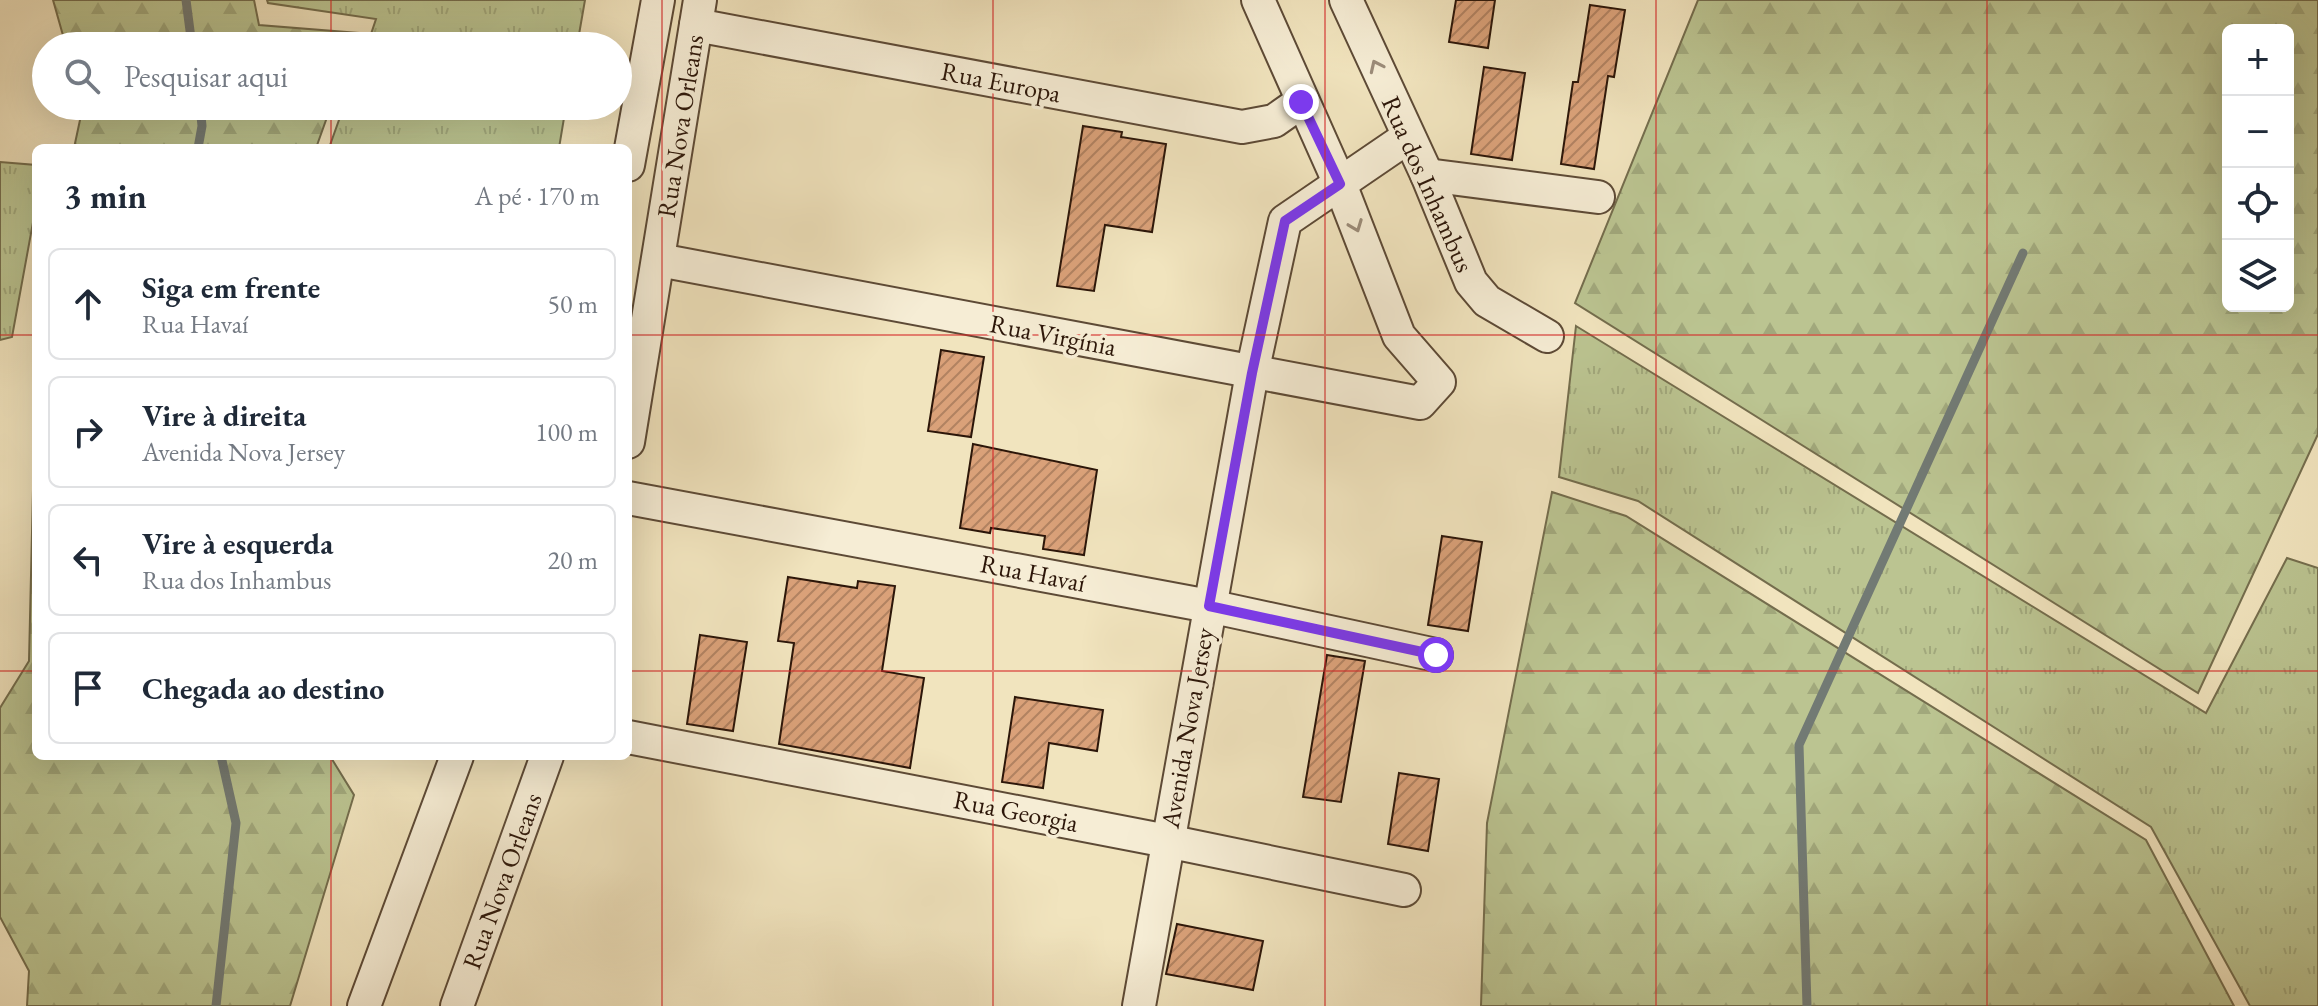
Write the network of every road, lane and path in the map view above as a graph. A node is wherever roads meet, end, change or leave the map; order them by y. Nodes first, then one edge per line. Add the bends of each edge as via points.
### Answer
1 (658, 0) edge
2 (1258, 0) edge
3 (1346, 0) edge
4 (698, 12) edge
5 (1301, 102) junction
6 (1408, 137) junction
7 (632, 144) edge
8 (1427, 175) junction
9 (1340, 184) junction
10 (1598, 197) dead end
11 (659, 260) junction
12 (1547, 336) dead end
13 (1252, 373) junction
14 (632, 419) edge
15 (632, 499) edge
16 (1209, 606) junction
17 (1436, 655) dead end
18 (632, 738) edge
19 (456, 760) edge
20 (546, 760) edge
21 (1167, 841) junction
22 (1404, 890) dead end
23 (364, 1006) edge
24 (457, 1006) edge
25 (1139, 1006) edge

1 - 7 street
2 - 5 street
6 -> 3 street, Rua dos Inhambus
4 - 5 street, Rua Europa via 1242,127 1274,121
4 - 11 street, Rua Nova Orleans
5 - 9 street
6 - 8 street, Rua dos Inhambus
6 - 9 street, Avenida Nova Jersey
8 - 10 street
8 - 12 street, Rua dos Inhambus via 1471,282 1487,301
9 - 13 street, Avenida Nova Jersey via 1285,221
9 -> 13 street, Rua Virgínia via 1399,336 1439,382 1420,403
11 - 13 street, Rua Virgínia
11 - 14 street, Rua Nova Orleans
13 - 16 street, Avenida Nova Jersey
15 - 16 street, Rua Havaí
16 - 17 street, Rua Havaí
16 - 21 street, Avenida Nova Jersey
18 - 21 street, Rua Georgia
19 - 23 street
20 - 24 street, Rua Nova Orleans
21 - 22 street, Rua Georgia
21 - 25 street, Avenida Nova Jersey

